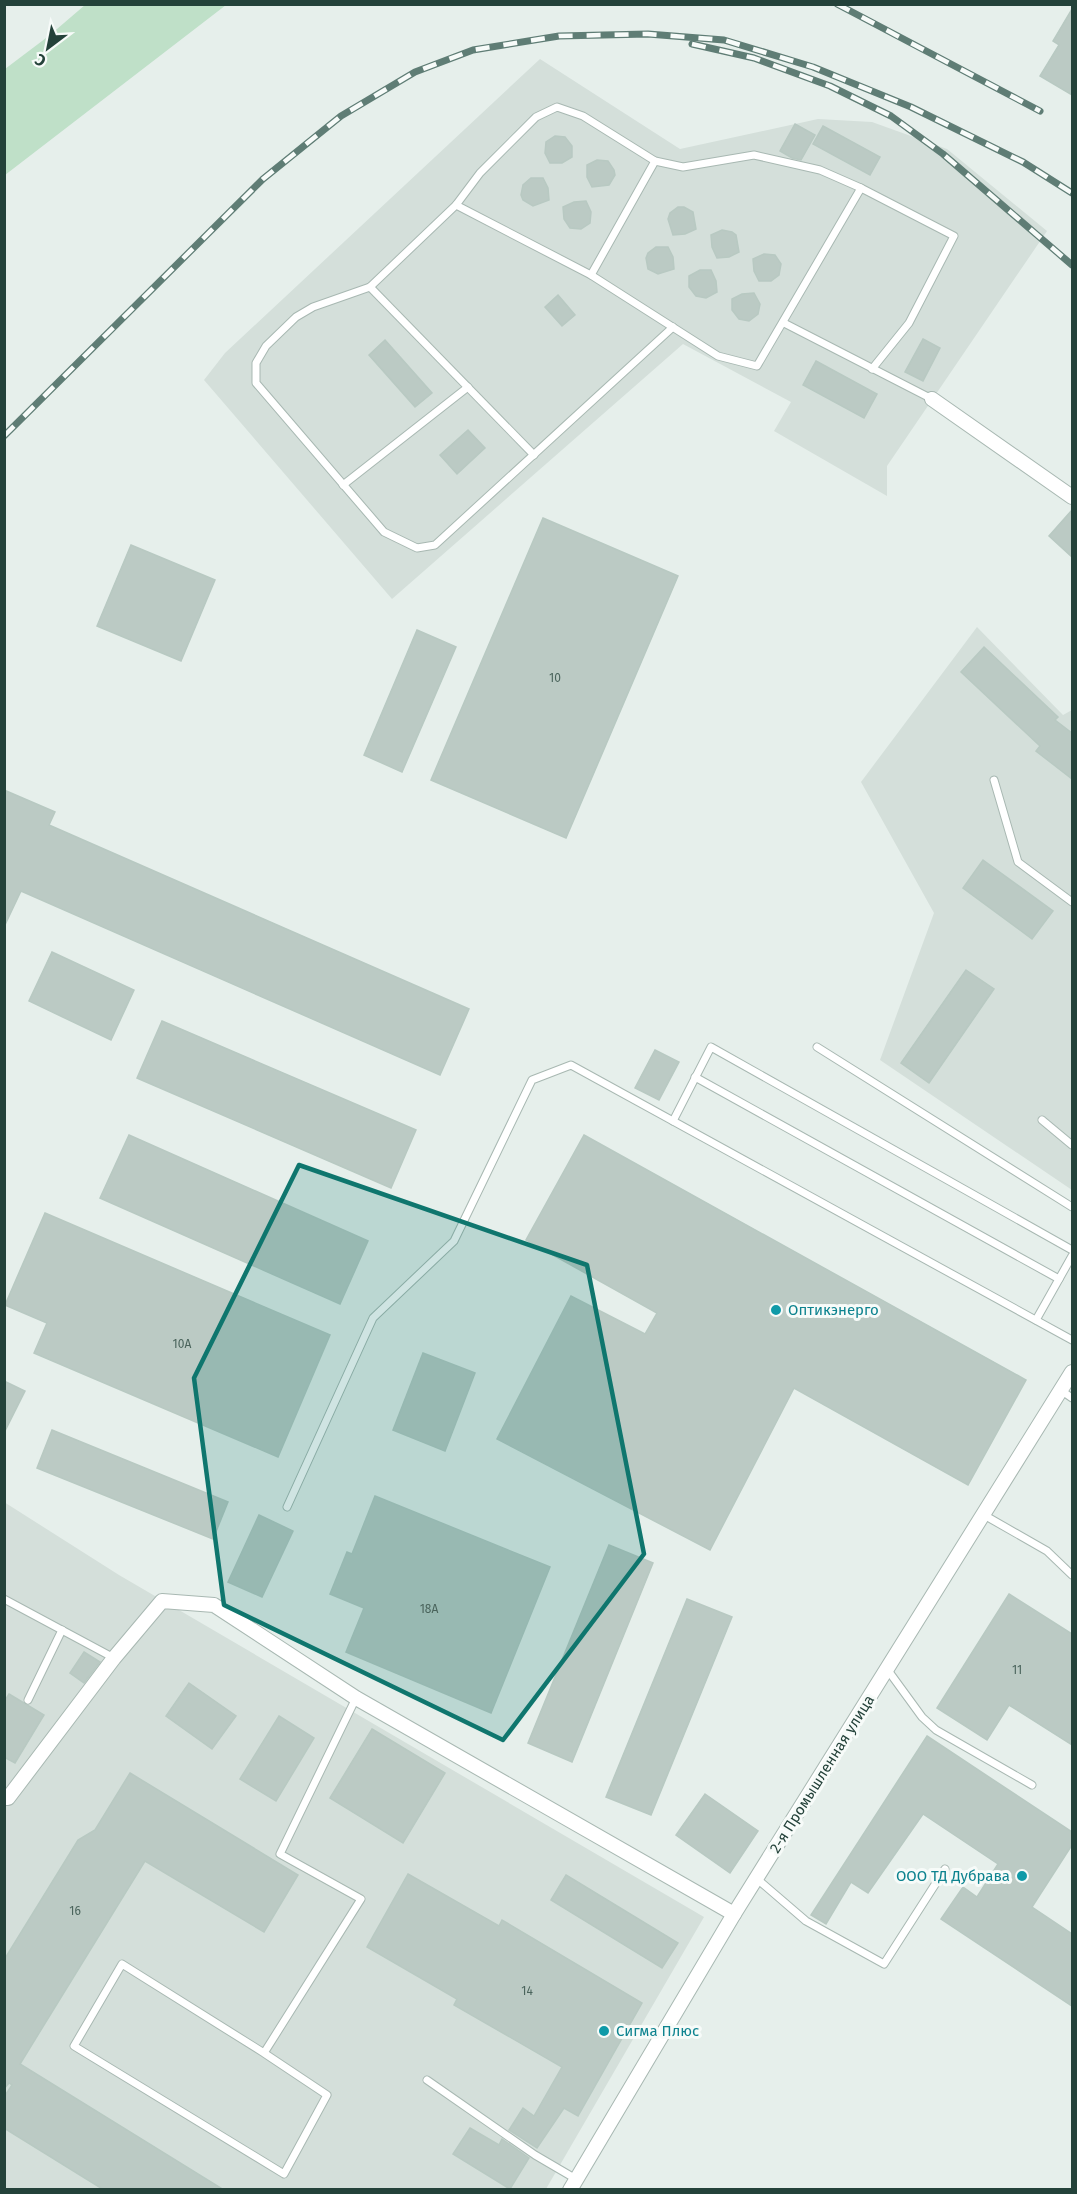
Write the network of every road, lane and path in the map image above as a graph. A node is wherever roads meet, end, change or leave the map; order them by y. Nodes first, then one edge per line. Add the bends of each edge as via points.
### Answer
1 (655, 161) junction
2 (861, 188) junction
3 (456, 205) junction
4 (591, 275) junction
5 (370, 287) junction
6 (784, 323) junction
7 (673, 327) junction
8 (872, 369) junction
9 (468, 387) junction
10 (932, 399) joint
11 (534, 455) junction
12 (343, 485) junction
13 (1072, 497) edge
14 (994, 780) dead end
15 (1072, 902) edge
16 (816, 1047) dead end
17 (695, 1077) junction
18 (1042, 1120) dead end
19 (673, 1121) junction
20 (1072, 1145) edge
21 (1072, 1207) edge
22 (1072, 1250) edge
23 (1072, 1256) edge
24 (1059, 1279) junction
25 (1036, 1320) junction
26 (1072, 1340) edge
27 (1072, 1372) edge
28 (1067, 1395) edge
29 (287, 1507) dead end
30 (984, 1515) junction
31 (1072, 1575) edge
32 (4, 1599) edge
33 (62, 1630) junction
34 (114, 1658) junction
35 (887, 1670) junction
36 (356, 1698) junction
37 (28, 1700) dead end
38 (1032, 1785) dead end
39 (4, 1798) edge
40 (945, 1869) dead end
41 (756, 1878) junction
42 (734, 1914) junction
43 (264, 2053) junction
44 (427, 2080) dead end
45 (573, 2184) edge

1 - 2 lane via 682,167 754,155 820,170
1 - 3 lane via 583,116 557,107 536,117 480,173
1 - 4 lane
2 - 6 lane
2 - 8 lane via 954,236 909,323
3 - 4 lane
3 - 5 lane
4 - 7 lane
5 - 9 lane
5 - 12 lane via 296,317 266,346 255,363 256,383
6 - 7 lane via 757,366 718,356
6 - 8 lane
7 - 11 lane
8 - 10 lane
9 - 11 lane
9 - 12 lane
10 - 13 street
11 - 12 lane via 435,545 417,548 384,532
14 - 15 lane via 1018,862
16 - 21 lane
17 - 19 lane
17 - 22 lane via 711,1047
17 - 24 lane
18 - 20 lane
19 - 25 lane
19 - 29 lane via 571,1065 532,1080 454,1241 373,1318
23 - 24 lane
24 - 25 lane
25 - 26 lane
27 - 28 street, 2-я Промышленная улица
28 - 30 street, 2-я Промышленная улица
30 - 31 lane via 1047,1551
30 - 35 street, 2-я Промышленная улица
32 - 33 lane
33 - 34 lane
33 - 37 lane
34 - 36 street via 162,1601 214,1605
34 - 39 street via 8,1798
35 - 38 lane via 936,1730
35 - 41 street, 2-я Промышленная улица
36 - 42 street
36 - 43 lane via 280,1854 361,1899
40 - 41 lane via 884,1964 806,1921
41 - 42 street, 2-я Промышленная улица
42 - 45 street, 2-я Промышленная улица
43 - 43 lane via 122,1964 74,2046 284,2174 327,2095
44 - 45 lane

